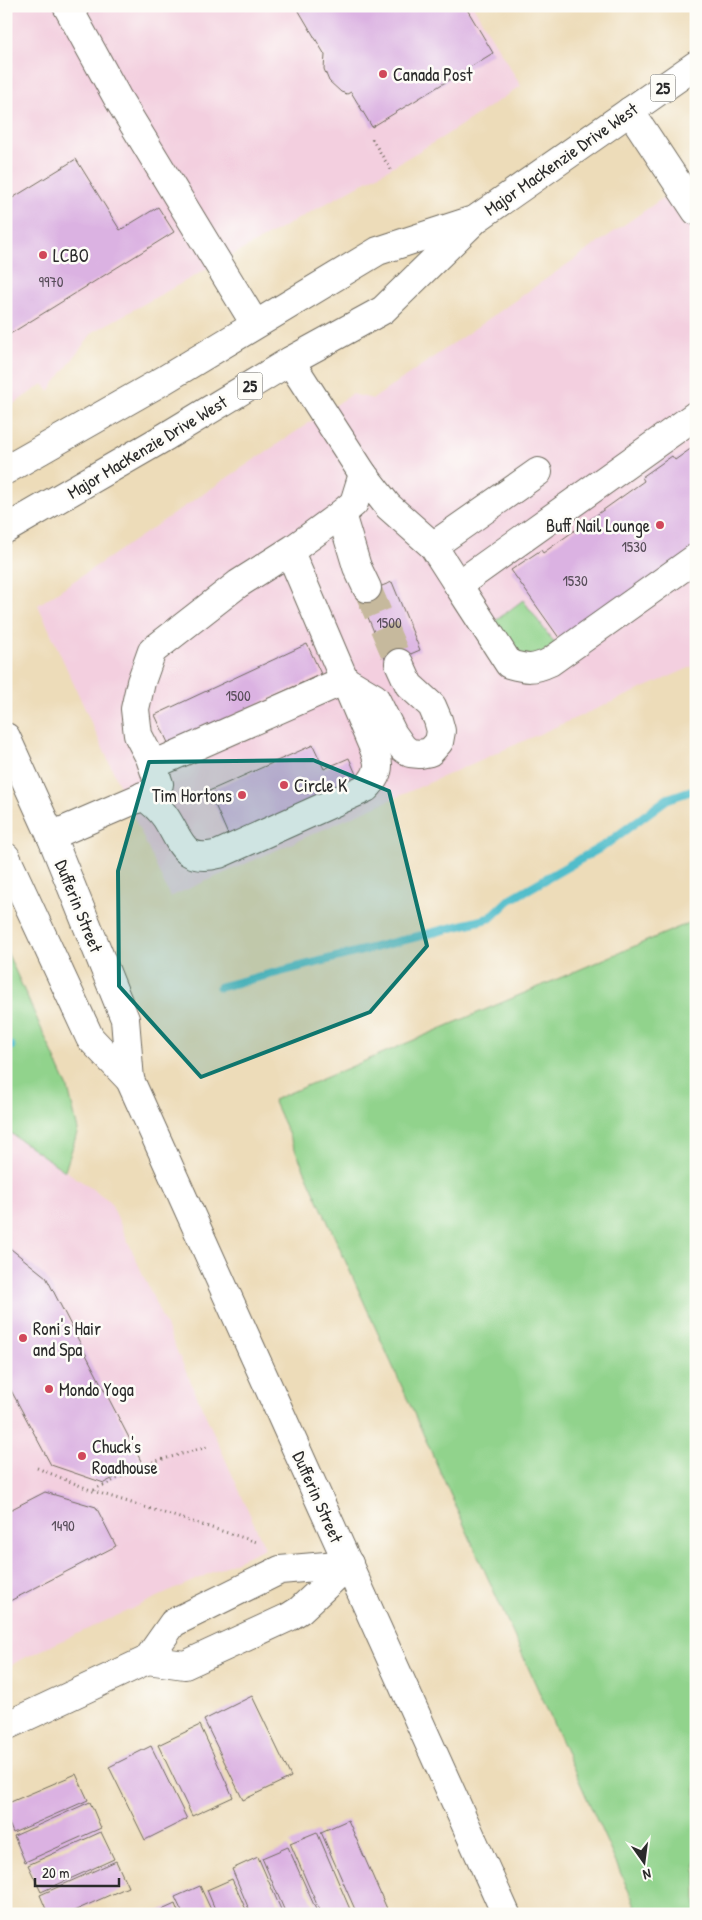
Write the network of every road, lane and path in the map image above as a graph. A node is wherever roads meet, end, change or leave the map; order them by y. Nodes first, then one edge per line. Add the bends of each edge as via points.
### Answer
1 (67, 6) edge
2 (696, 65) edge
3 (630, 111) junction
4 (372, 139) dead end
5 (392, 172) dead end
6 (696, 211) edge
7 (476, 218) junction
8 (255, 324) junction
9 (290, 361) junction
10 (696, 415) edge
11 (6, 470) edge
12 (538, 472) dead end
13 (363, 474) junction
14 (341, 514) junction
15 (6, 530) edge
16 (433, 546) junction
17 (290, 552) junction
18 (696, 558) edge
19 (458, 585) junction
20 (367, 588) tunnel mouth
21 (399, 663) tunnel mouth
22 (345, 680) junction
23 (6, 737) edge
24 (153, 765) junction
25 (143, 796) junction
26 (52, 836) junction
27 (6, 857) edge
28 (130, 1080) junction
29 (207, 1447) dead end
30 (37, 1468) dead end
31 (93, 1491) junction
32 (257, 1542) dead end
33 (349, 1564) junction
34 (147, 1660) junction
35 (6, 1726) edge
36 (506, 1914) edge

1 - 8 main road via 117,97
2 - 3 main road, Major MacKenzie Drive West / 25
3 - 6 main road
3 - 7 main road, Major MacKenzie Drive West / 25
4 - 5 path
7 - 8 main road, Major MacKenzie Drive West / 25 via 378,251
7 - 9 main road, Major MacKenzie Drive West / 25 via 384,310
8 - 11 main road, Major MacKenzie Drive West / 25
9 - 13 main road
9 - 15 main road, Major MacKenzie Drive West / 25
10 - 19 main road
12 - 16 main road
13 - 14 main road via 354,504
13 - 16 main road via 388,506
14 - 17 main road
14 - 20 main road
16 - 19 main road
17 - 22 main road
17 - 24 main road via 238,584 152,651 135,709 138,735
18 - 19 main road via 536,669 509,664
21 - 22 main road via 409,685 432,706 438,720 439,742 430,752 410,753 403,748 376,698
22 - 24 main road
22 - 25 main road via 378,760 375,779 366,788 219,854 199,857 183,847 166,818
23 - 26 main road, Dufferin Street
24 - 25 main road via 159,784 153,792
25 - 26 main road
26 - 28 main road, Dufferin Street via 125,1019
27 - 28 main road, Dufferin Street via 90,1038
28 - 33 main road, Dufferin Street
29 - 31 path via 149,1463
30 - 31 path
31 - 32 path
33 - 34 main road via 290,1616 185,1665
33 - 34 main road via 280,1570 173,1623
33 - 36 main road, Dufferin Street
34 - 35 main road

